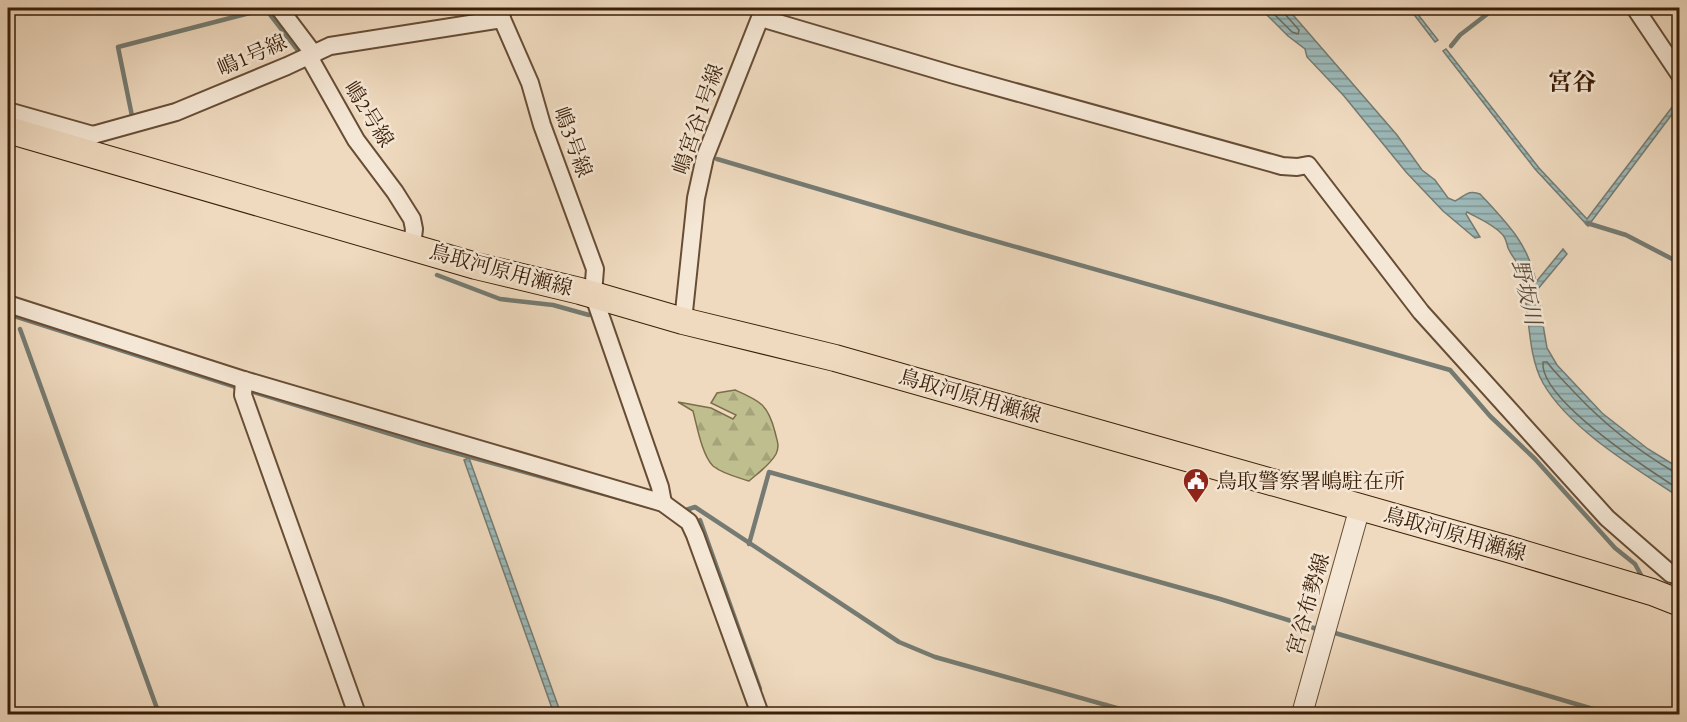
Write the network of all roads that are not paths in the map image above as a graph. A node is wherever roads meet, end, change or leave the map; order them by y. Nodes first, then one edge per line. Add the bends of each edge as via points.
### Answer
1 (279, 8) edge
2 (1635, 8) edge
3 (500, 13) edge
4 (762, 13) edge
5 (313, 53) junction
6 (1680, 75) edge
7 (8, 111) edge
8 (8, 130) edge
9 (8, 147) edge
10 (84, 150) junction
11 (412, 246) junction
12 (593, 294) junction
13 (8, 304) edge
14 (683, 321) junction
15 (244, 380) junction
16 (663, 503) junction
17 (1360, 507) junction
18 (1673, 583) edge
19 (357, 714) edge
20 (760, 714) edge
21 (1302, 714) edge

1 - 5 street, 嶋2号線
2 - 6 street
3 - 5 street, 嶋1号線 via 330,46
3 - 12 street, 嶋3号線 via 530,83 596,269
4 - 14 street, 嶋宮谷1号線 via 705,157
4 - 18 street via 954,75 1282,166 1308,165 1421,312 1607,518
5 - 10 street, 嶋1号線
5 - 11 street, 嶋2号線 via 312,62 356,140 412,219
7 - 10 street
8 - 10 main road, 鳥取河原用瀬線
9 - 10 main road, 鳥取河原用瀬線
10 - 11 main road, 鳥取河原用瀬線 via 206,195 258,203
11 - 12 main road, 鳥取河原用瀬線
12 - 14 main road, 鳥取河原用瀬線
12 - 16 street
13 - 15 street
14 - 17 main road, 鳥取河原用瀬線 via 835,358
15 - 16 street
15 - 19 street via 246,406
16 - 20 street via 689,522 695,535
17 - 18 main road, 鳥取河原用瀬線
17 - 21 street, 宮谷布勢線

